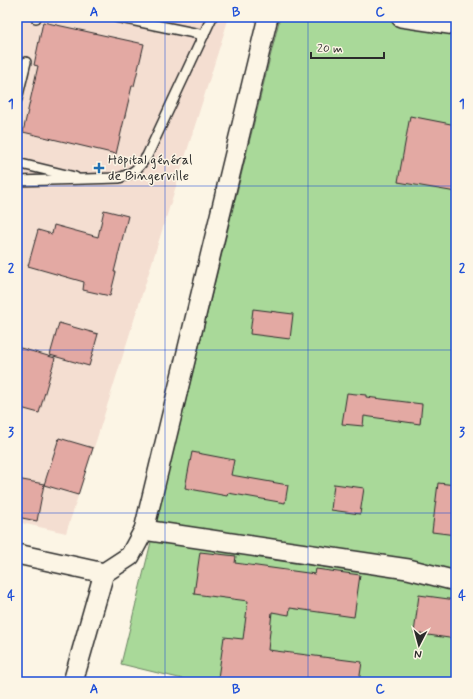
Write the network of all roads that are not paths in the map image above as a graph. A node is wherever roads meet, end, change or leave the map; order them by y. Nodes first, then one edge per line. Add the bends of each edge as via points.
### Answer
1 (116, 17) edge
2 (212, 17) edge
3 (268, 17) edge
4 (401, 17) edge
5 (456, 25) edge
6 (204, 35) junction
7 (26, 62) dead end
8 (17, 98) edge
9 (17, 164) edge
10 (88, 180) junction
11 (17, 181) edge
12 (144, 530) junction
13 (17, 554) edge
14 (104, 573) junction
15 (456, 581) edge
16 (73, 682) edge

1 - 6 lane
2 - 6 lane
3 - 12 street
4 - 5 street
6 - 10 lane via 140,166 133,173 119,178
7 - 8 lane
9 - 10 lane
10 - 11 lane
12 - 14 street via 130,556
12 - 15 street via 408,569
13 - 14 street
14 - 16 street

